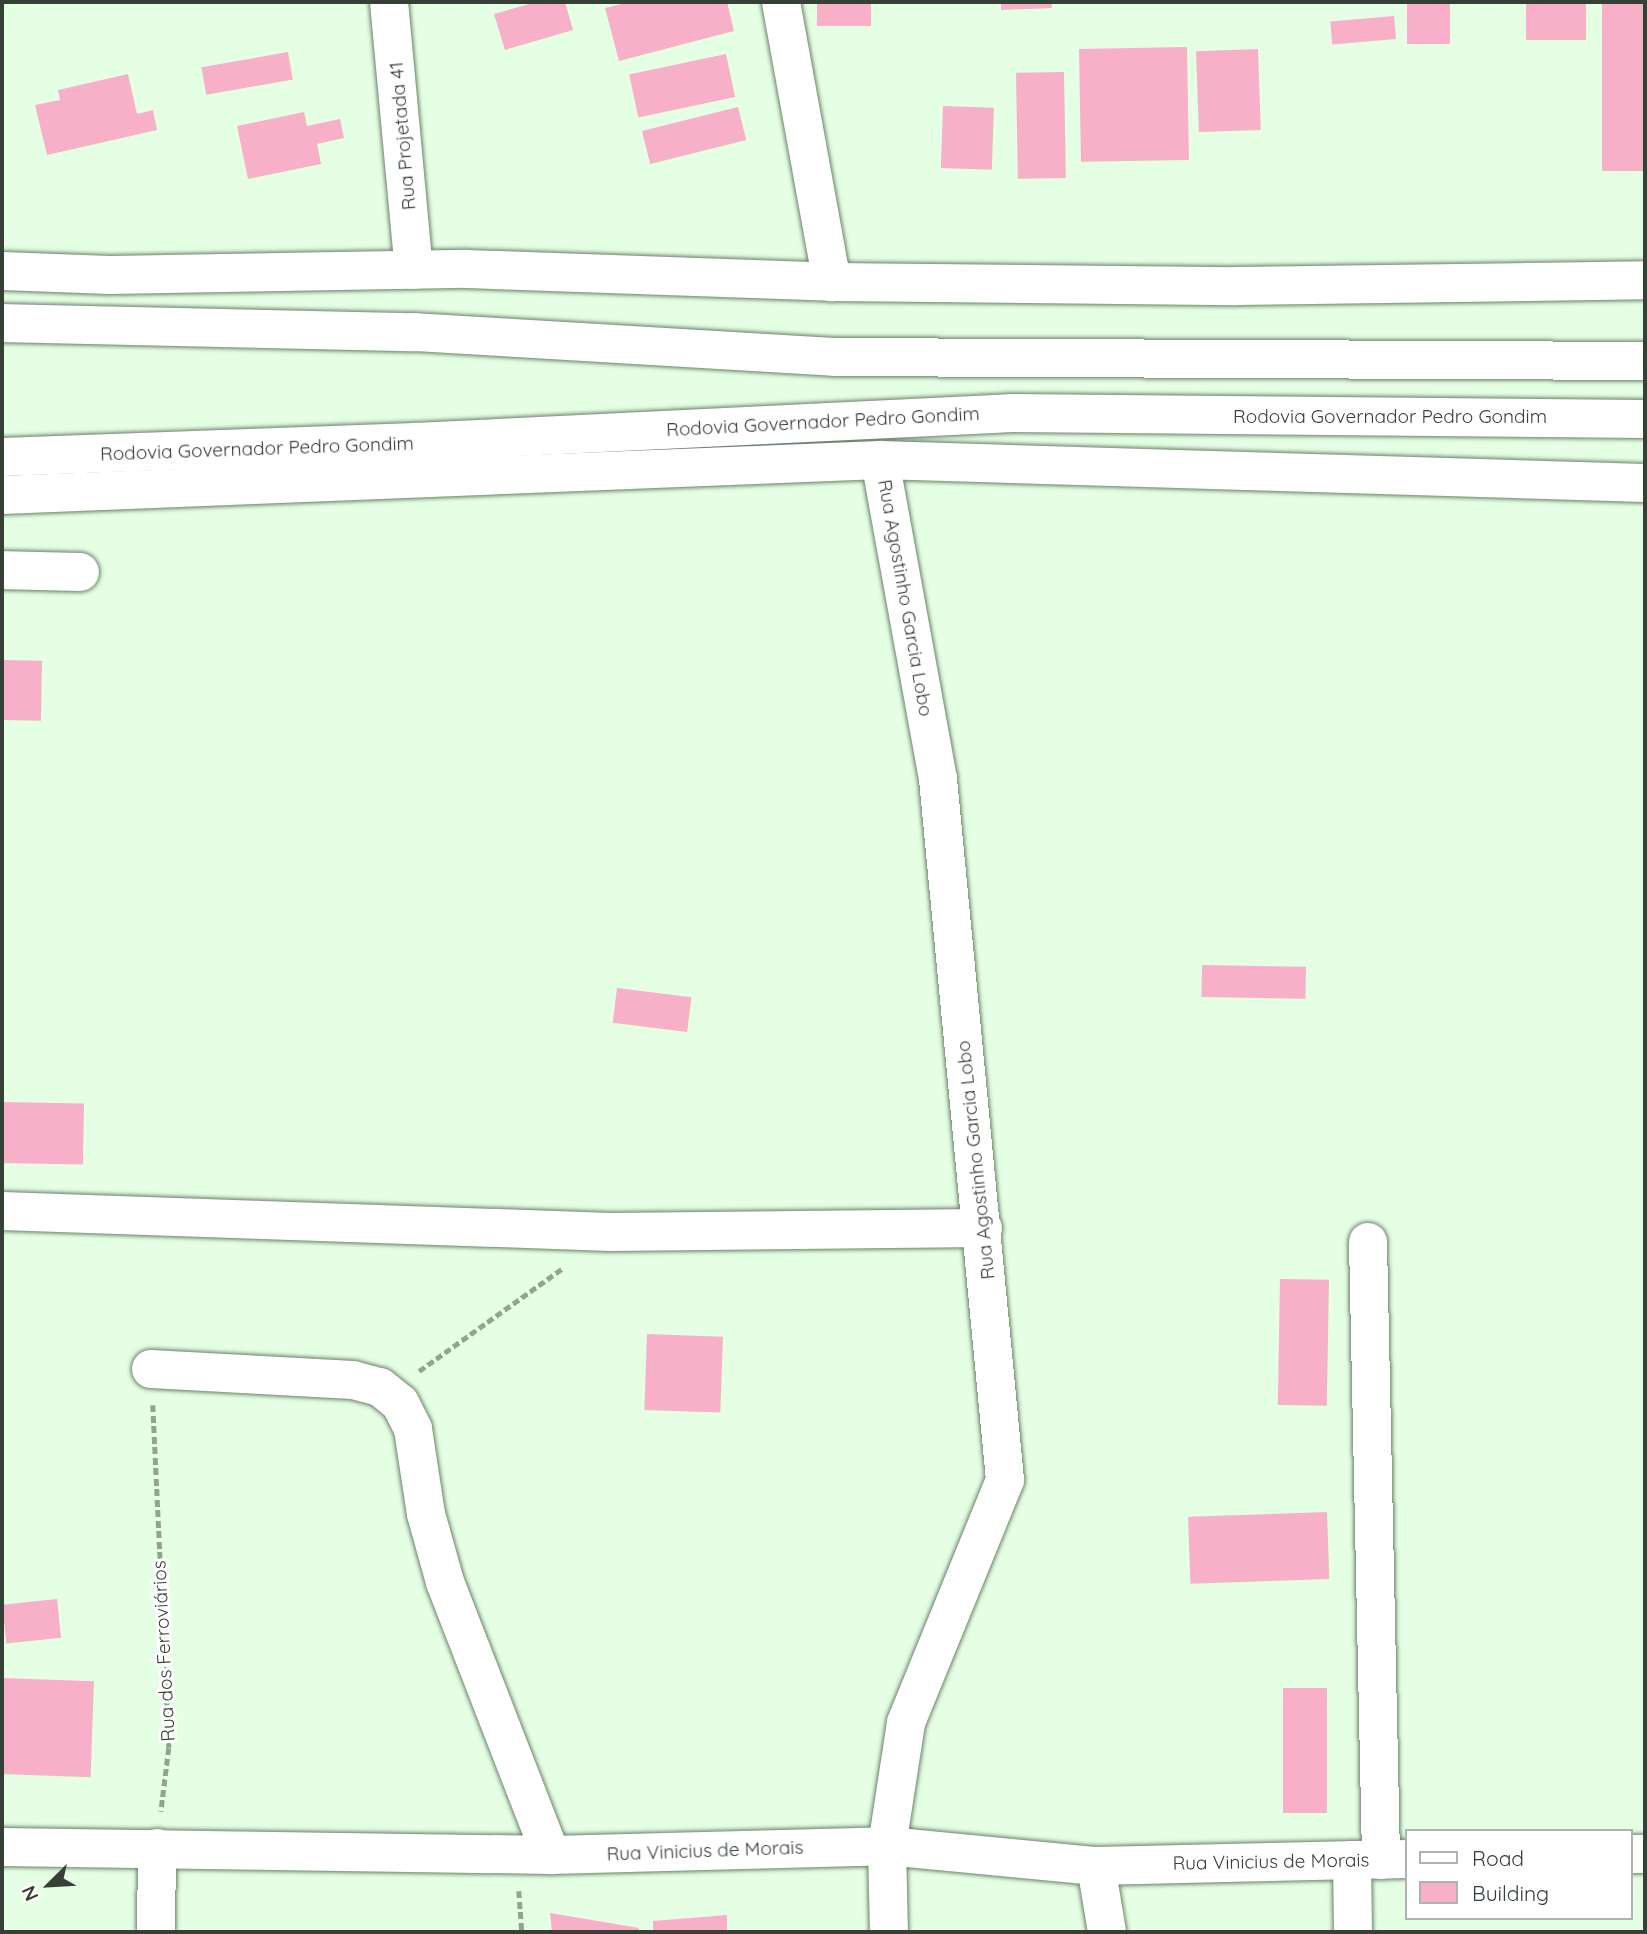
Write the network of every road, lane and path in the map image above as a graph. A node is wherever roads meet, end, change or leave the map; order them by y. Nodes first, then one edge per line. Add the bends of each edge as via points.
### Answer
1 (389, 2) edge
2 (781, 2) edge
3 (414, 270) junction
4 (2, 271) edge
5 (1645, 280) edge
6 (832, 282) junction
7 (2, 323) edge
8 (1645, 362) edge
9 (1645, 419) edge
10 (2, 457) edge
11 (880, 460) junction
12 (1645, 483) edge
13 (2, 495) edge
14 (2, 570) edge
15 (80, 572) dead end
16 (2, 1211) edge
17 (983, 1228) junction
18 (1368, 1242) dead end
19 (566, 1265) dead end
20 (151, 1369) joint
21 (380, 1387) junction
22 (887, 1846) junction
23 (2, 1847) edge
24 (157, 1848) junction
25 (551, 1855) junction
26 (1380, 1860) edge
27 (1096, 1866) junction
28 (156, 1932) edge
29 (889, 1932) edge
30 (1107, 1932) edge
31 (1353, 1932) edge

1 - 3 main road, Rua Projetada 41
2 - 6 main road
3 - 4 main road via 110,275
3 - 6 main road
5 - 6 main road via 1237,286
7 - 8 main road via 414,332 835,357
9 - 10 main road, Rodovia Governador Pedro Gondim via 1013,412
11 - 12 main road
11 - 13 main road
11 - 17 main road, Rua Agostinho Garcia Lobo via 938,779
14 - 15 main road
16 - 17 main road via 611,1232
17 - 22 main road, Rua Agostinho Garcia Lobo via 1004,1480 906,1723
18 - 26 main road
19 - 21 path via 433,1365
20 - 21 main road via 353,1380
20 - 24 path, Rua dos Ferroviários via 169,1748
21 - 25 main road via 400,1403 413,1429 426,1514 445,1582
22 - 25 main road, Rua Vinicius de Morais
22 - 27 main road, Rua Vinicius de Morais
22 - 29 main road, Rua Agostinho Garcia Lobo
23 - 24 main road, Rua Vinicius de Morais
24 - 25 main road, Rua Vinicius de Morais
24 - 28 main road
26 - 27 main road, Rua Vinicius de Morais
26 - 31 main road
27 - 30 main road

